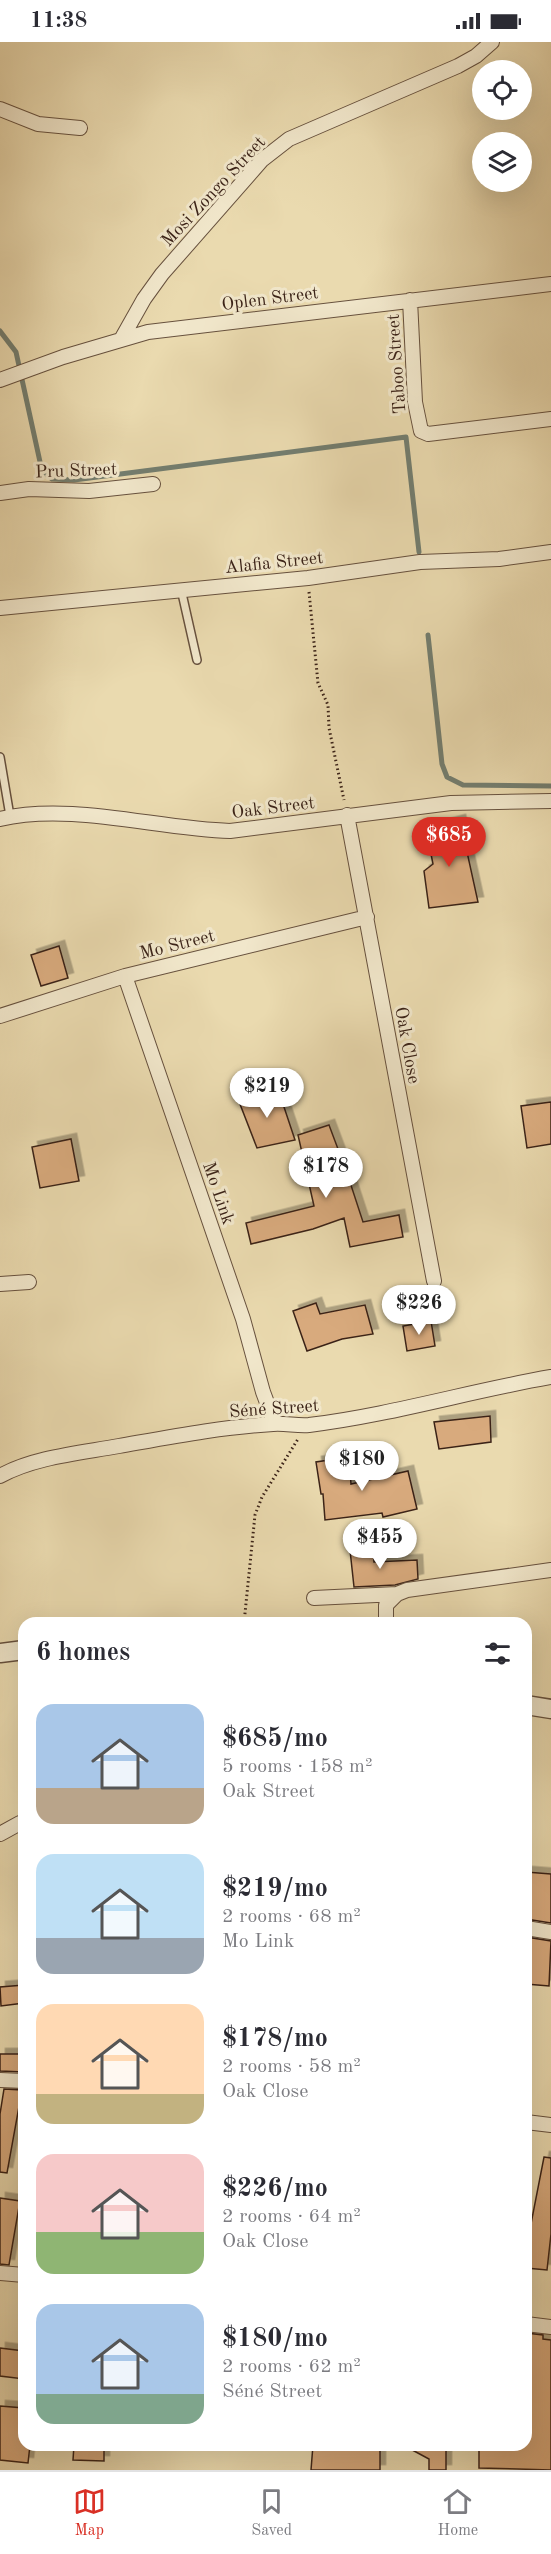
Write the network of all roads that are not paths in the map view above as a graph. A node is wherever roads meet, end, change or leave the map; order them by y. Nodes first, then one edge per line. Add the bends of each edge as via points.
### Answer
1 (492, 42) edge
2 (0, 109) edge
3 (80, 128) dead end
4 (551, 284) edge
5 (410, 300) junction
6 (122, 338) junction
7 (6, 378) edge
8 (551, 419) edge
9 (153, 484) dead end
10 (0, 493) edge
11 (551, 552) edge
12 (181, 590) junction
13 (0, 608) edge
14 (197, 660) dead end
15 (0, 757) edge
16 (551, 801) edge
17 (347, 814) junction
18 (5, 818) edge
19 (367, 917) junction
20 (125, 976) junction
21 (0, 1016) edge
22 (434, 1281) dead end
23 (29, 1282) dead end
24 (0, 1284) edge
25 (551, 1377) edge
26 (275, 1424) junction
27 (0, 1476) edge
28 (551, 1570) edge
29 (397, 1594) junction
30 (314, 1598) dead end
31 (386, 1617) edge
32 (18, 1651) edge
33 (0, 1653) edge
34 (532, 1706) edge
35 (551, 1709) edge
36 (18, 1824) edge
37 (0, 1834) edge
38 (532, 1930) edge
39 (551, 1932) edge
40 (0, 2080) edge
41 (18, 2081) edge
42 (532, 2123) edge
43 (551, 2125) edge
44 (0, 2273) edge
45 (18, 2274) edge
46 (532, 2325) edge
47 (551, 2327) edge

1 - 6 street, Mosi Zongo Street via 458,66 275,148 162,274
2 - 3 street via 38,124
4 - 5 street, Oplen Street
5 - 6 street, Oplen Street
5 - 8 street, Taboo Street via 415,402 421,431 428,434
6 - 7 street, Oplen Street
9 - 10 street, Pru Street via 89,491 29,489
11 - 12 street, Alafia Street via 499,559 420,561 308,578
12 - 13 street, Alafia Street
12 - 14 lane
15 - 18 lane
16 - 17 street, Oak Street via 451,803
17 - 18 street, Oak Street via 230,831 89,816 46,814
17 - 19 street, Oak Close
19 - 20 street, Mo Street
19 - 22 street, Oak Close
20 - 21 street, Mo Street
20 - 26 street, Mo Link
23 - 24 street
25 - 26 street, Séné Street via 352,1418 306,1425
26 - 27 street, Séné Street via 221,1429 66,1456
28 - 29 street
29 - 30 street
29 - 31 street via 386,1605
32 - 33 street
34 - 35 street
36 - 37 street
38 - 39 street
40 - 41 street
42 - 43 street
44 - 45 street
46 - 47 street

